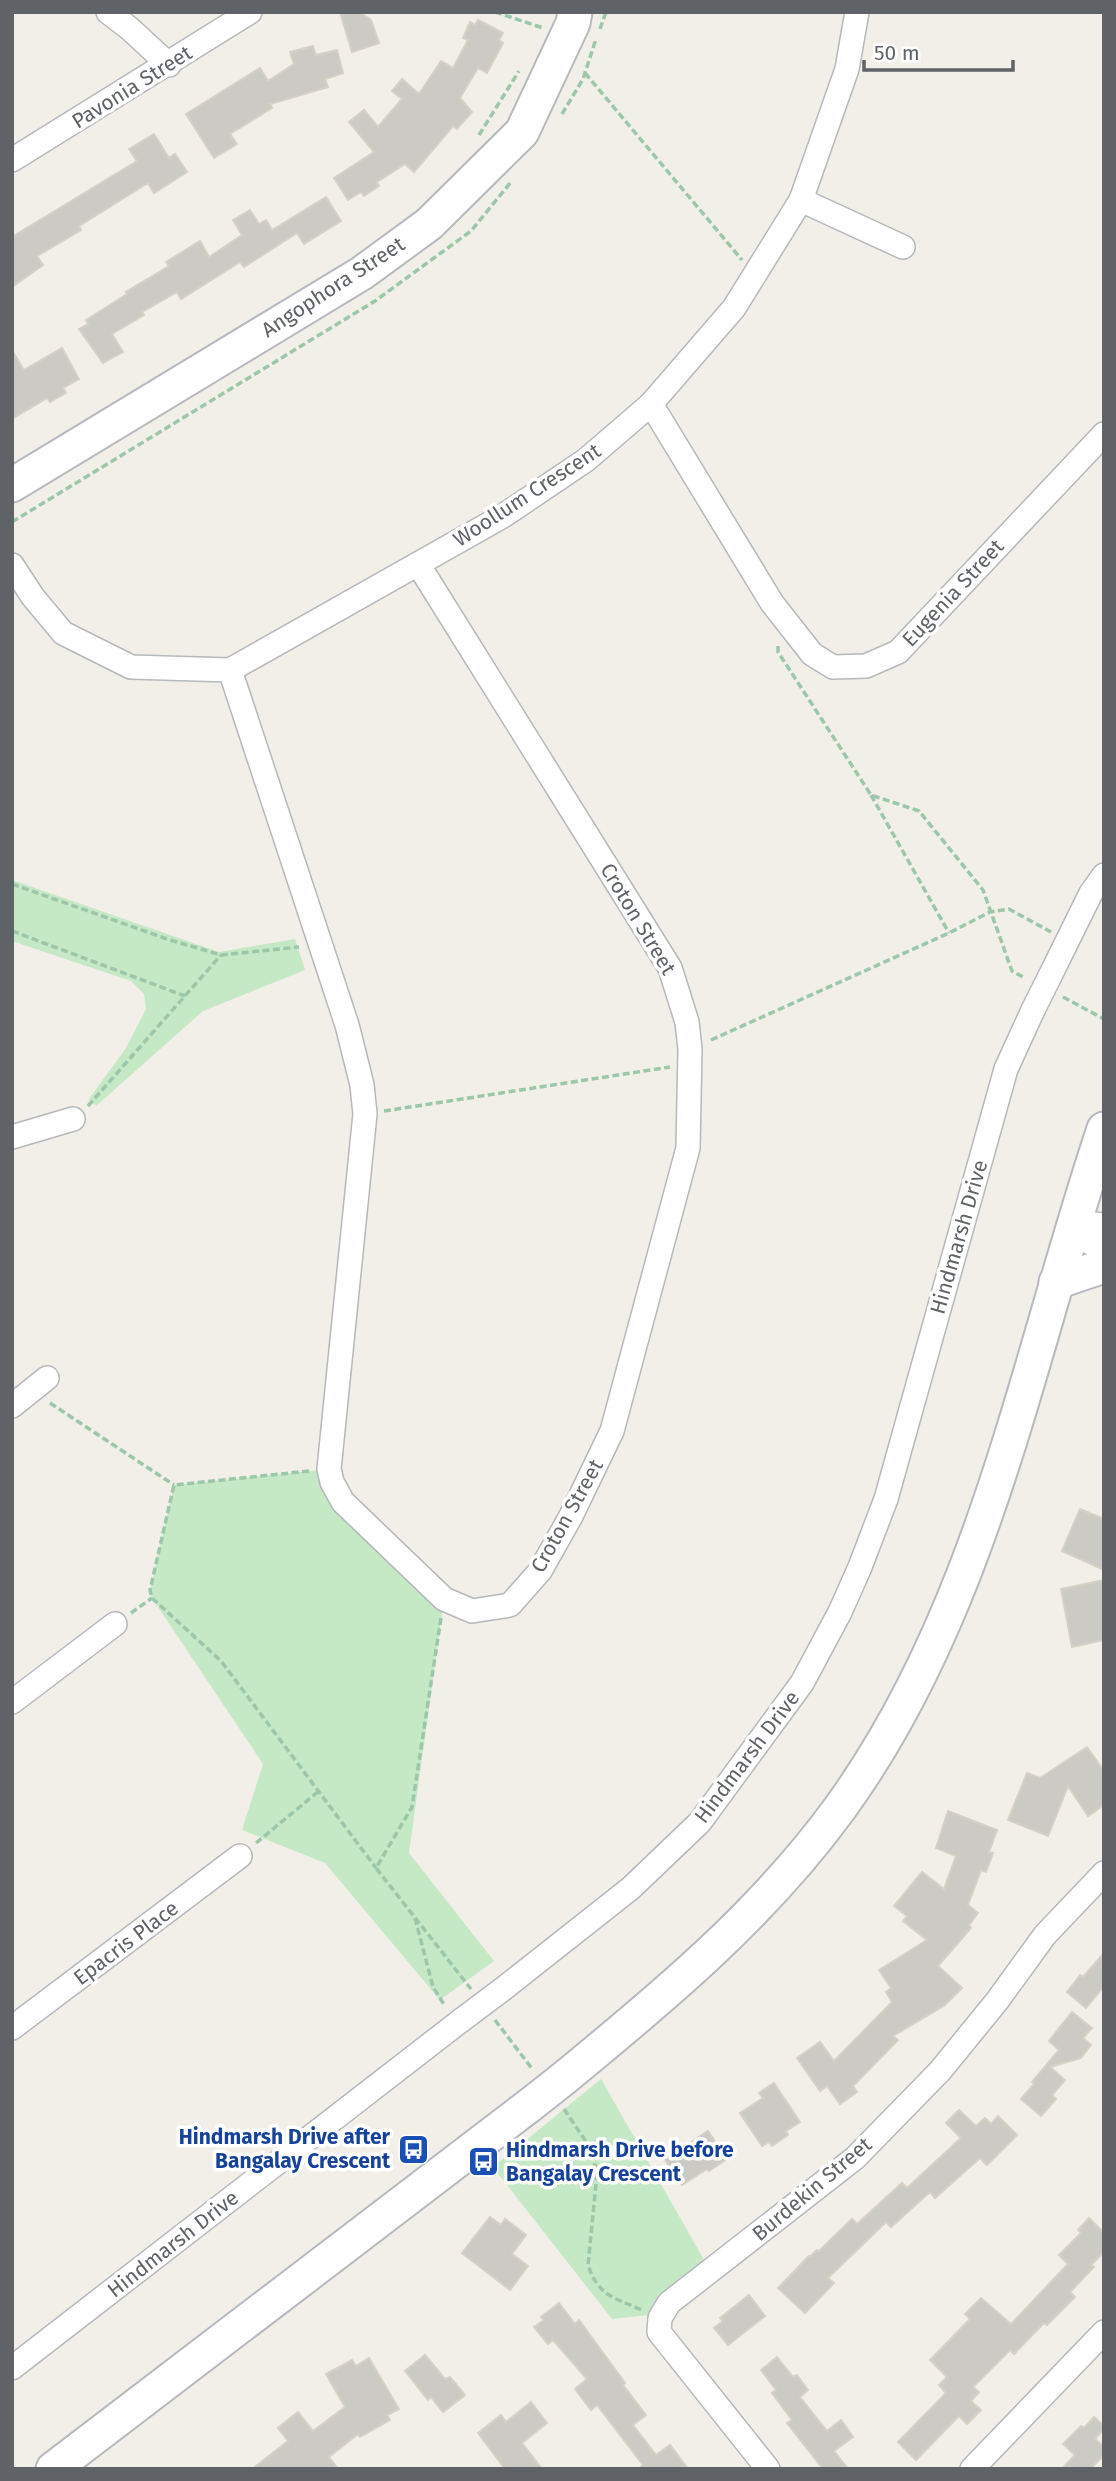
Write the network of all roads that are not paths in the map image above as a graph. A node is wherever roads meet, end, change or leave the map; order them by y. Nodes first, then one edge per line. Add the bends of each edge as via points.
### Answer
1 (108, 12) edge
2 (250, 12) edge
3 (857, 12) edge
4 (552, 36) edge
5 (169, 65) junction
6 (12, 160) edge
7 (801, 200) junction
8 (903, 247) dead end
9 (651, 404) junction
10 (1104, 434) edge
11 (12, 485) edge
12 (418, 564) junction
13 (12, 565) edge
14 (230, 670) junction
15 (1104, 875) edge
16 (73, 1119) road end
17 (1104, 1129) edge
18 (12, 1138) edge
19 (1098, 1176) edge
20 (1089, 1223) edge
21 (1104, 1249) edge
22 (1104, 1266) edge
23 (1056, 1282) junction
24 (47, 1378) road end
25 (12, 1406) edge
26 (115, 1624) dead end
27 (12, 1702) edge
28 (240, 1856) road end
29 (1104, 1873) edge
30 (12, 2028) edge
31 (1104, 2332) edge
32 (12, 2368) edge
33 (53, 2469) edge
34 (768, 2469) edge
35 (972, 2469) edge

1 - 5 street
2 - 5 street, Pavonia Street
3 - 7 street, Woollum Crescent via 847,69
4 - 11 main road, Angophora Street via 522,132 429,224 362,273
5 - 6 street, Pavonia Street
7 - 8 street
7 - 9 street, Woollum Crescent via 734,308
9 - 10 street, Eugenia Street via 777,608 812,654 833,667 866,666 898,652
9 - 12 street, Woollum Crescent via 586,460 503,516
12 - 14 street, Woollum Crescent
12 - 14 street, Croton Street via 670,968 687,1022 688,1148 612,1431 540,1571 510,1605 472,1611 443,1599 343,1502 332,1482 329,1469 365,1114 362,1085 347,1025
13 - 14 street via 63,634 131,667
15 - 32 street, Hindmarsh Drive, bridge via 1006,1069 886,1499 840,1612 803,1683 700,1822 631,1888 503,1989 454,2017
16 - 18 street
17 - 19 main road
19 - 20 main road
20 - 21 street via 1086,1241
20 - 23 main road
22 - 23 main road
23 - 33 main road, bridge via 996,1482 932,1651 841,1807 784,1878 720,1945 563,2079
24 - 25 street
26 - 27 street
28 - 30 street, Epacris Place
29 - 34 street, Burdekin Street via 1045,1935 940,2071 855,2158 669,2303 660,2318 659,2332
31 - 35 street

